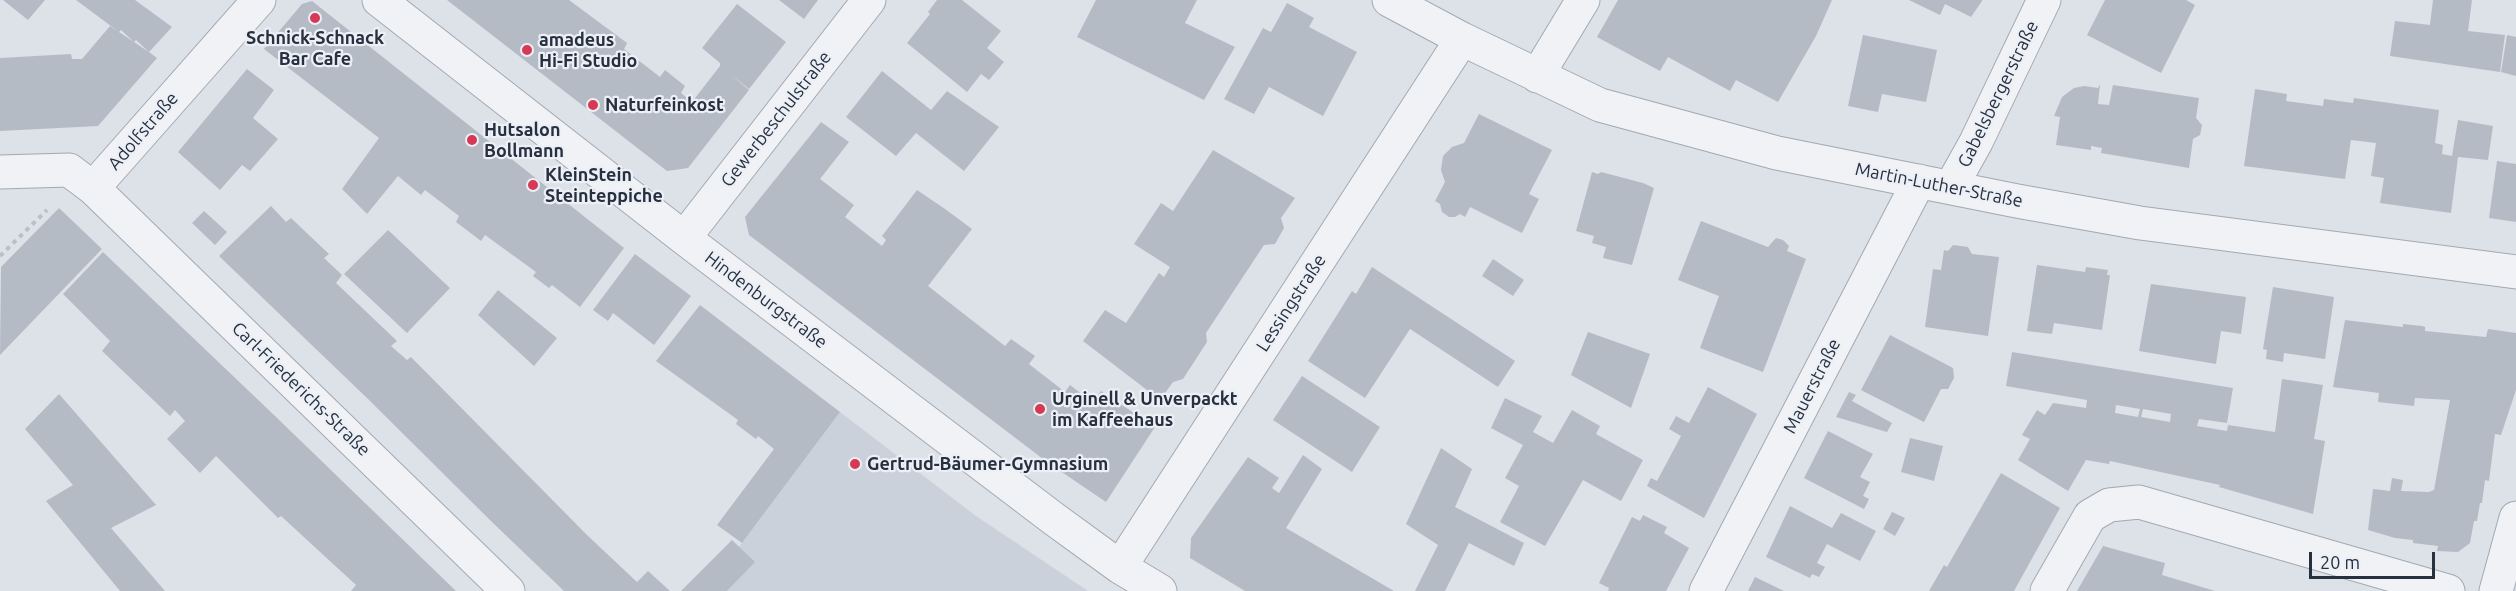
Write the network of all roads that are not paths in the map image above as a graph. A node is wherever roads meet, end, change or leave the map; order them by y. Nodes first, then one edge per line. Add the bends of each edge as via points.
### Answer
1 (259, 0) edge
2 (379, 0) edge
3 (869, 0) edge
4 (1389, 0) edge
5 (1583, 0) edge
6 (2044, 0) edge
7 (1462, 39) junction
8 (1537, 75) junction
9 (0, 172) edge
10 (81, 179) junction
11 (1918, 181) junction
12 (1951, 187) junction
13 (684, 238) junction
14 (2516, 272) edge
15 (2516, 518) edge
16 (1120, 567) junction
17 (508, 591) edge
18 (1160, 591) edge
19 (1706, 591) edge
20 (2047, 591) edge
21 (2448, 591) edge
22 (2496, 591) edge

1 - 10 street, Adolfstraße
2 - 13 street, Hindenburgstraße
3 - 13 street, Gewerbeschulstraße
4 - 7 street, Martin-Luther-Straße
5 - 8 street
6 - 12 street, Gabelsbergerstraße
7 - 8 street, Martin-Luther-Straße
7 - 16 street, Lessingstraße
8 - 11 street, Martin-Luther-Straße via 1600,105 1777,153
9 - 10 street
10 - 17 street, Carl-Friederichs-Straße
11 - 12 street, Martin-Luther-Straße
11 - 19 street, Mauerstraße
12 - 14 street, Martin-Luther-Straße via 2140,223
13 - 16 street, Hindenburgstraße
15 - 22 street
16 - 18 street, Hindenburgstraße
20 - 21 street via 2090,516 2109,505 2139,502

